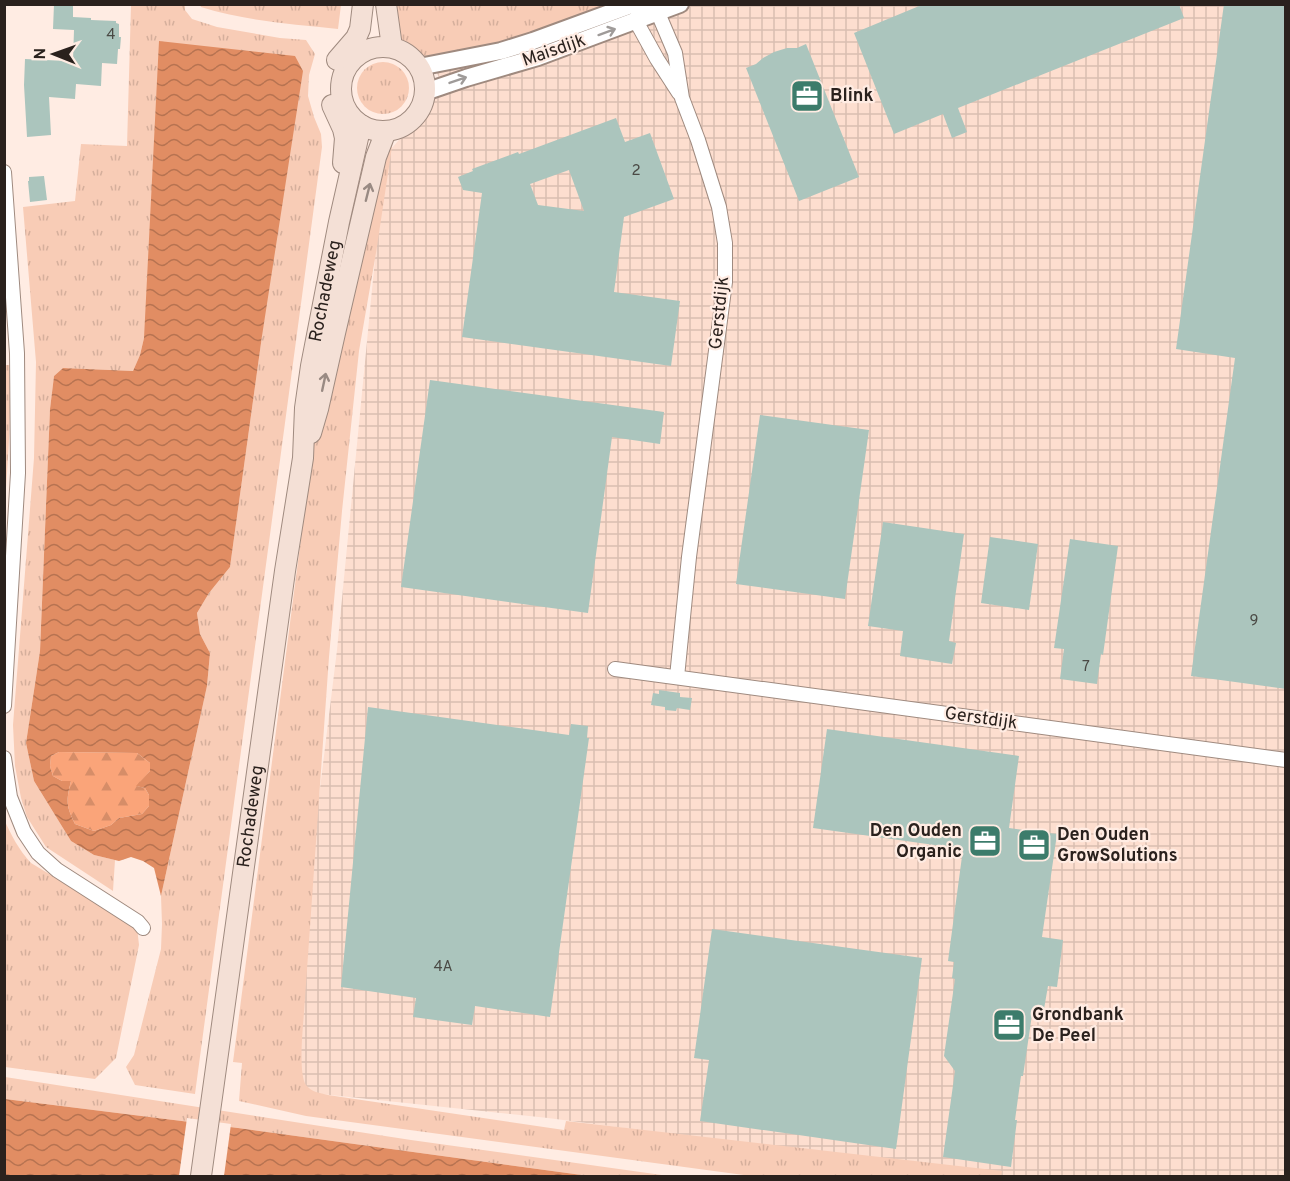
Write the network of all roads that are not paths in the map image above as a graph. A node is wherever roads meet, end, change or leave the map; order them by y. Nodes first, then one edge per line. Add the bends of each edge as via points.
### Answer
1 (363, 4) edge
2 (369, 4) edge
3 (386, 4) edge
4 (640, 4) edge
5 (680, 4) edge
6 (651, 9) edge
7 (635, 13) edge
8 (392, 47) junction
9 (370, 48) junction
10 (419, 67) junction
11 (425, 92) junction
12 (682, 98) junction
13 (361, 125) junction
14 (386, 131) junction
15 (4, 172) edge
16 (339, 222) junction
17 (303, 458) junction
18 (615, 669) dead end
19 (677, 677) junction
20 (4, 706) edge
21 (4, 758) edge
22 (1286, 760) edge
23 (143, 928) dead end
24 (201, 1176) edge

1 - 16 main road via 360,29 335,63 329,85 331,104 345,138
2 - 9 main road
3 - 8 main road
4 - 7 street
5 - 6 street, Maisdijk
6 - 7 street, Maisdijk
6 - 12 street, Gerstdijk via 675,53
7 - 10 street, Maisdijk via 501,51
11 -> 7 street, Maisdijk via 538,57
7 - 12 street, Gerstdijk via 657,59
8 - 9 main road
8 - 10 main road via 403,51
9 - 13 main road via 350,62 341,84 345,107
10 - 11 main road
11 - 14 main road via 413,119
12 - 19 street, Gerstdijk via 719,207 725,243 725,282 688,557
13 - 14 main road
13 - 16 main road, Rochadeweg
17 -> 14 main road, Rochadeweg via 318,409 376,157
15 - 20 street via 17,353 18,473
16 - 17 main road, Rochadeweg via 310,366
17 - 24 main road, Rochadeweg
18 - 19 street, Gerstdijk
19 - 22 street, Gerstdijk
21 - 23 street via 10,797 24,832 38,853

